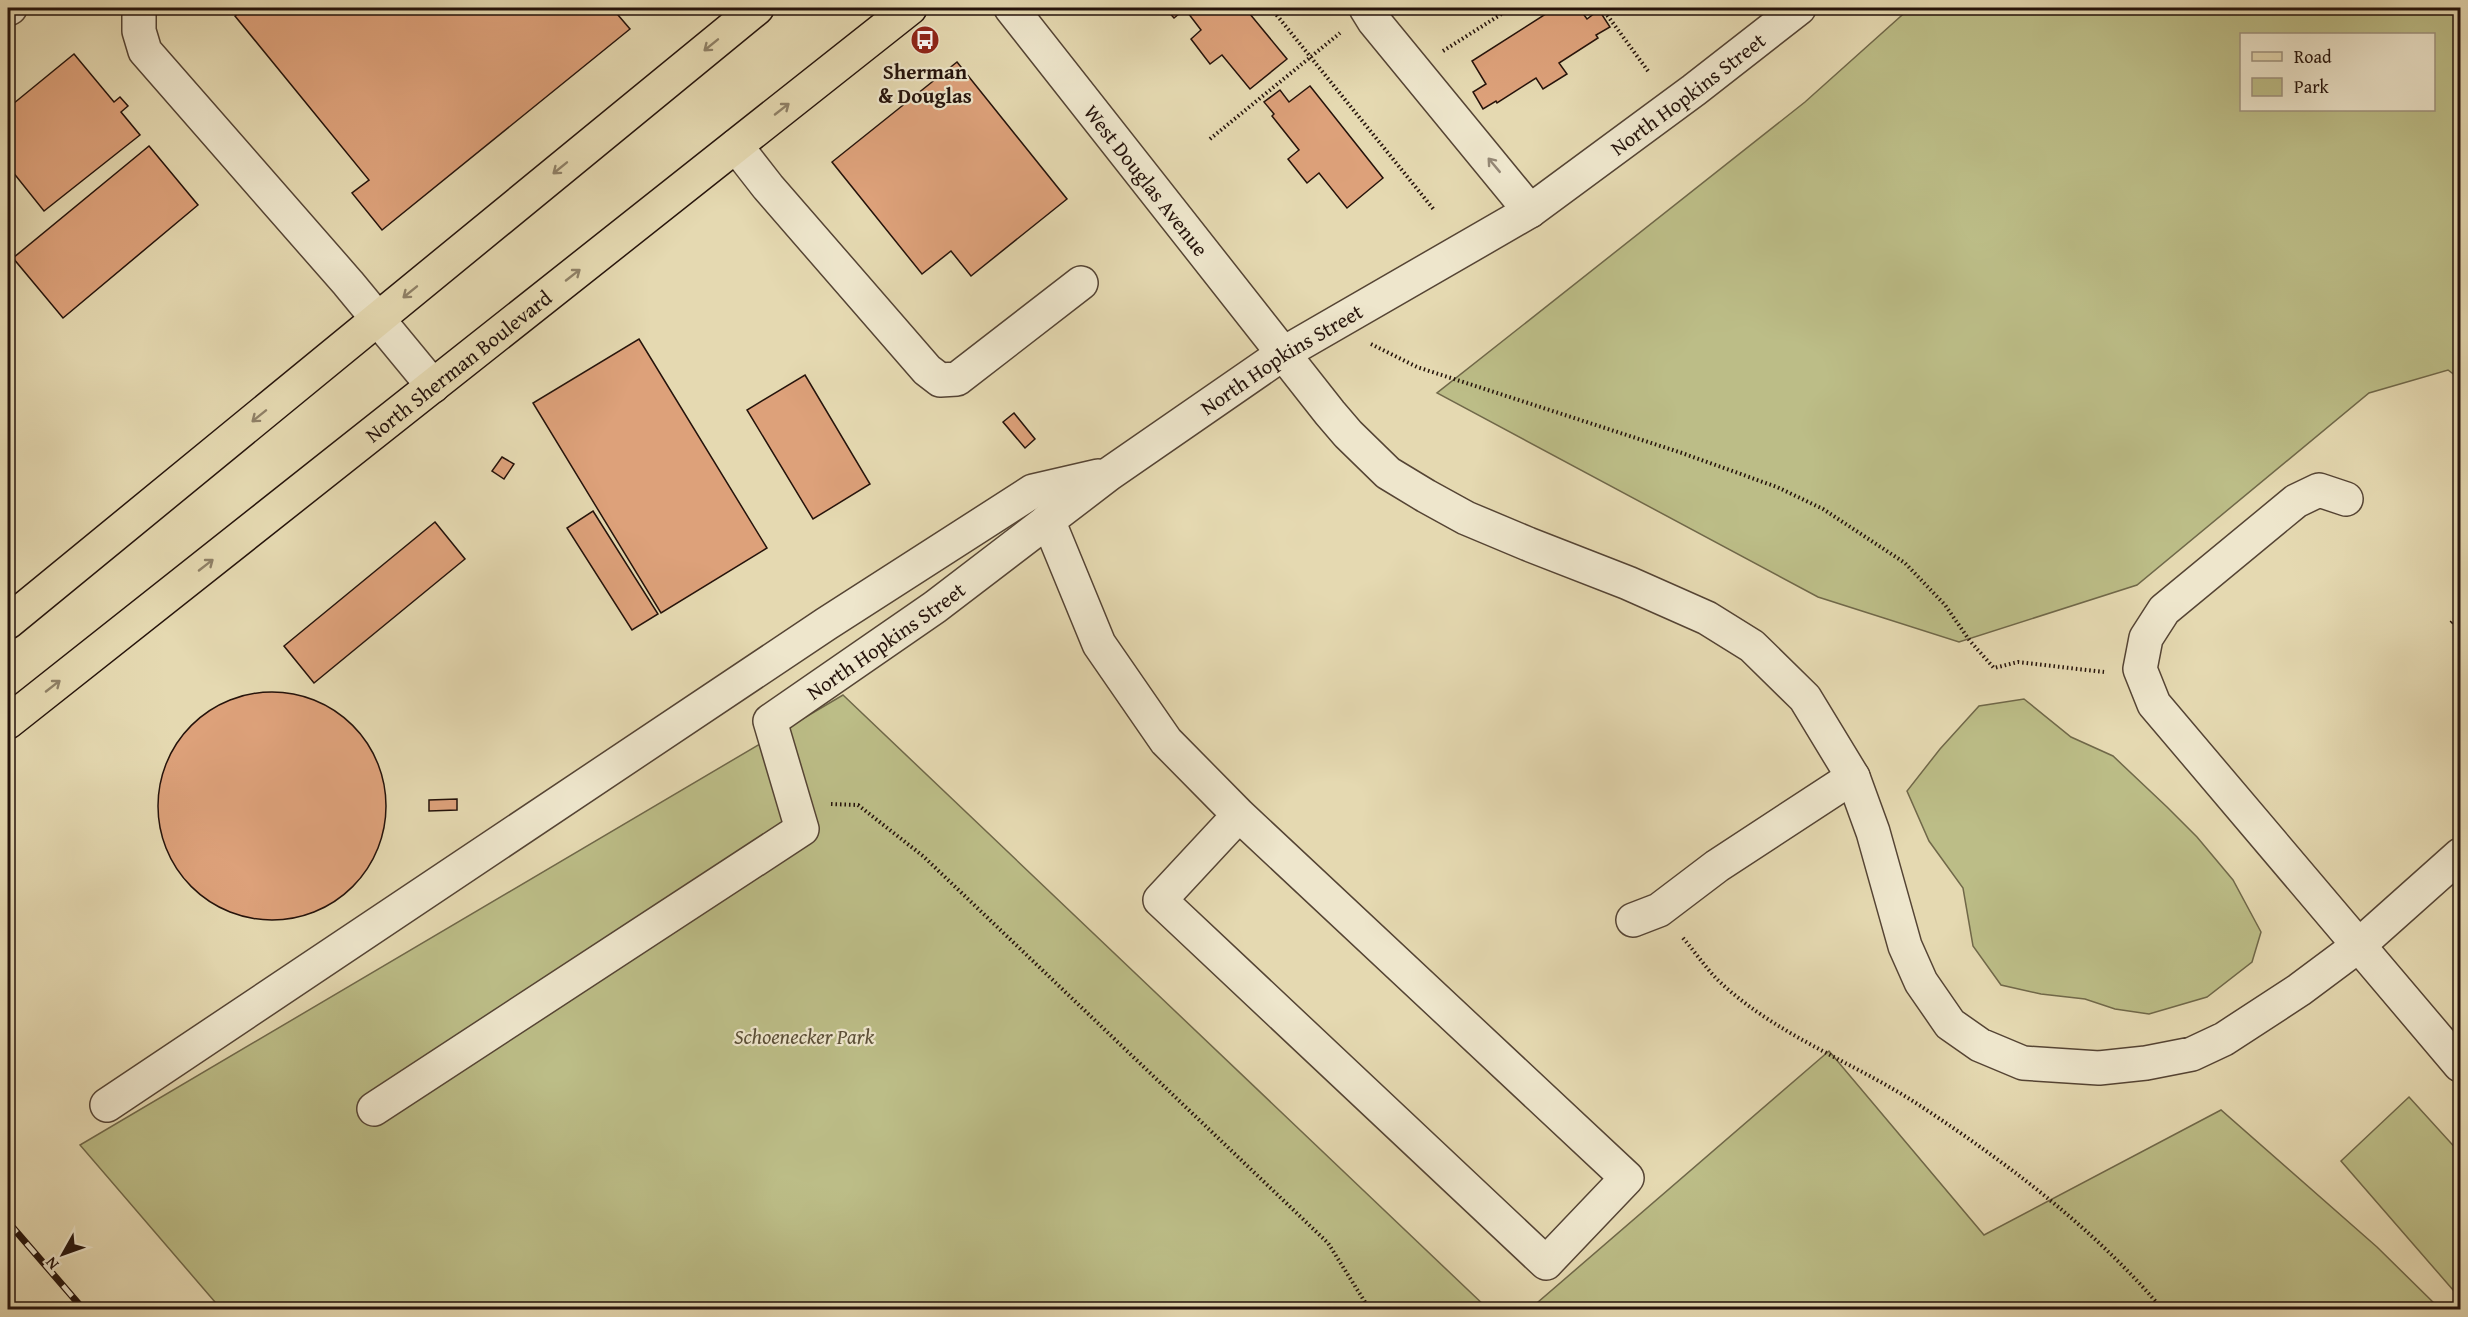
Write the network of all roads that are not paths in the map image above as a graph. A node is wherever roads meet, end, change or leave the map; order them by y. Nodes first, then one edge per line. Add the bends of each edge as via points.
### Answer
1 (139, 8) edge
2 (756, 8) edge
3 (910, 8) edge
4 (1011, 8) edge
5 (1366, 8) edge
6 (1799, 8) edge
7 (736, 146) junction
8 (1530, 211) junction
9 (1082, 283) dead end
10 (378, 318) junction
11 (1284, 353) junction
12 (434, 386) junction
13 (1109, 474) junction
14 (2346, 499) dead end
15 (1048, 520) junction
16 (8, 622) edge
17 (8, 722) edge
18 (1853, 777) junction
19 (1239, 815) junction
20 (2460, 855) edge
21 (1646, 915) road end
22 (2358, 946) junction
23 (2460, 1065) edge
24 (106, 1105) dead end
25 (374, 1109) dead end

1 - 10 street via 139,31 145,51
2 -> 10 main road
7 -> 3 main road, North Sherman Boulevard
4 - 11 street, West Douglas Avenue
8 -> 5 street
6 - 8 street, North Hopkins Street
7 - 9 street via 836,266 940,380 957,379
12 -> 7 main road, North Sherman Boulevard
8 - 11 street, North Hopkins Street
10 - 12 street
10 -> 16 main road
11 - 13 street, North Hopkins Street
11 - 18 street, West Douglas Avenue via 1348,434 1388,473 1466,518 1707,618 1752,646 1806,698
17 -> 12 main road, North Sherman Boulevard
13 - 15 street, North Hopkins Street
13 - 24 street via 1034,491 797,644
14 - 22 street via 2319,490 2295,501 2164,610 2146,638 2140,669 2154,704
15 - 19 street via 1100,644 1166,741
15 - 25 street, North Hopkins Street via 935,607 770,721 802,829
18 - 21 street
18 - 22 street, West Douglas Avenue via 1905,946 1921,982 1950,1024 1980,1045 2023,1063 2099,1068 2192,1054 2224,1040
19 - 19 street via 1627,1178 1546,1263 1160,900
20 - 22 street, West Douglas Avenue
22 - 23 street

